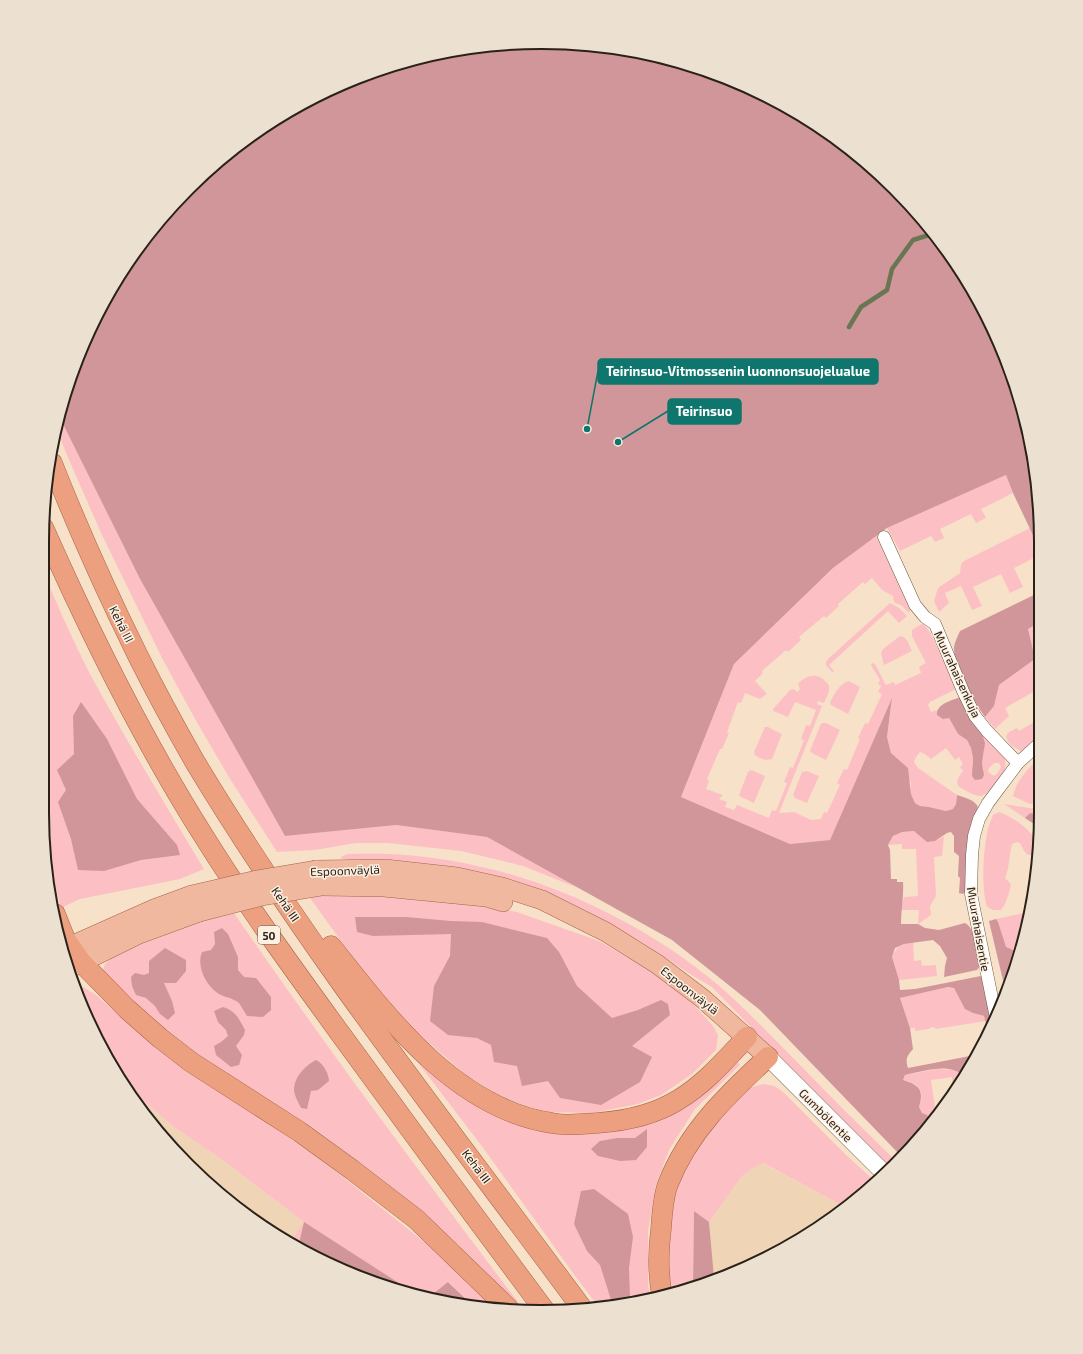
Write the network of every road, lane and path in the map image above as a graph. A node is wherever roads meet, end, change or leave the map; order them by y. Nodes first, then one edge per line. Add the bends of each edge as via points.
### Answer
1 (54, 469) edge
2 (884, 537) dead end
3 (49, 541) edge
4 (1034, 748) edge
5 (1018, 763) junction
6 (274, 887) junction
7 (71, 956) edge
8 (994, 1007) edge
9 (747, 1037) junction
10 (768, 1057) junction
11 (881, 1170) edge
12 (661, 1290) edge
13 (503, 1303) edge
14 (578, 1304) edge
15 (540, 1305) edge

1 - 6 highway, Kehä III / 50 via 110,599 161,700 195,761
2 - 5 street, Muurahaisenkuja via 915,606 924,617 935,624 975,716
3 - 15 highway, 50 via 80,610 138,724 202,835 300,979
4 - 5 street, Muurahaisentie
5 - 8 street, Muurahaisentie via 979,819 972,855 971,894
6 - 9 highway via 330,945 362,985 438,1067 479,1097 503,1110 530,1119 553,1124 579,1125 634,1118 659,1110 702,1083
6 - 14 highway, Kehä III / 50 via 324,959
7 - 9 main road, Espoonväylä, bridge via 154,909 196,904 257,880 319,878 385,869 457,877 502,887 542,900 606,932 657,964
7 - 13 highway via 160,1038 192,1062 300,1132 416,1219
9 - 10 main road, Espoonväylä
10 - 11 main road, Gumbölentie
10 - 12 highway via 725,1098 681,1156 668,1185 662,1214 658,1260

